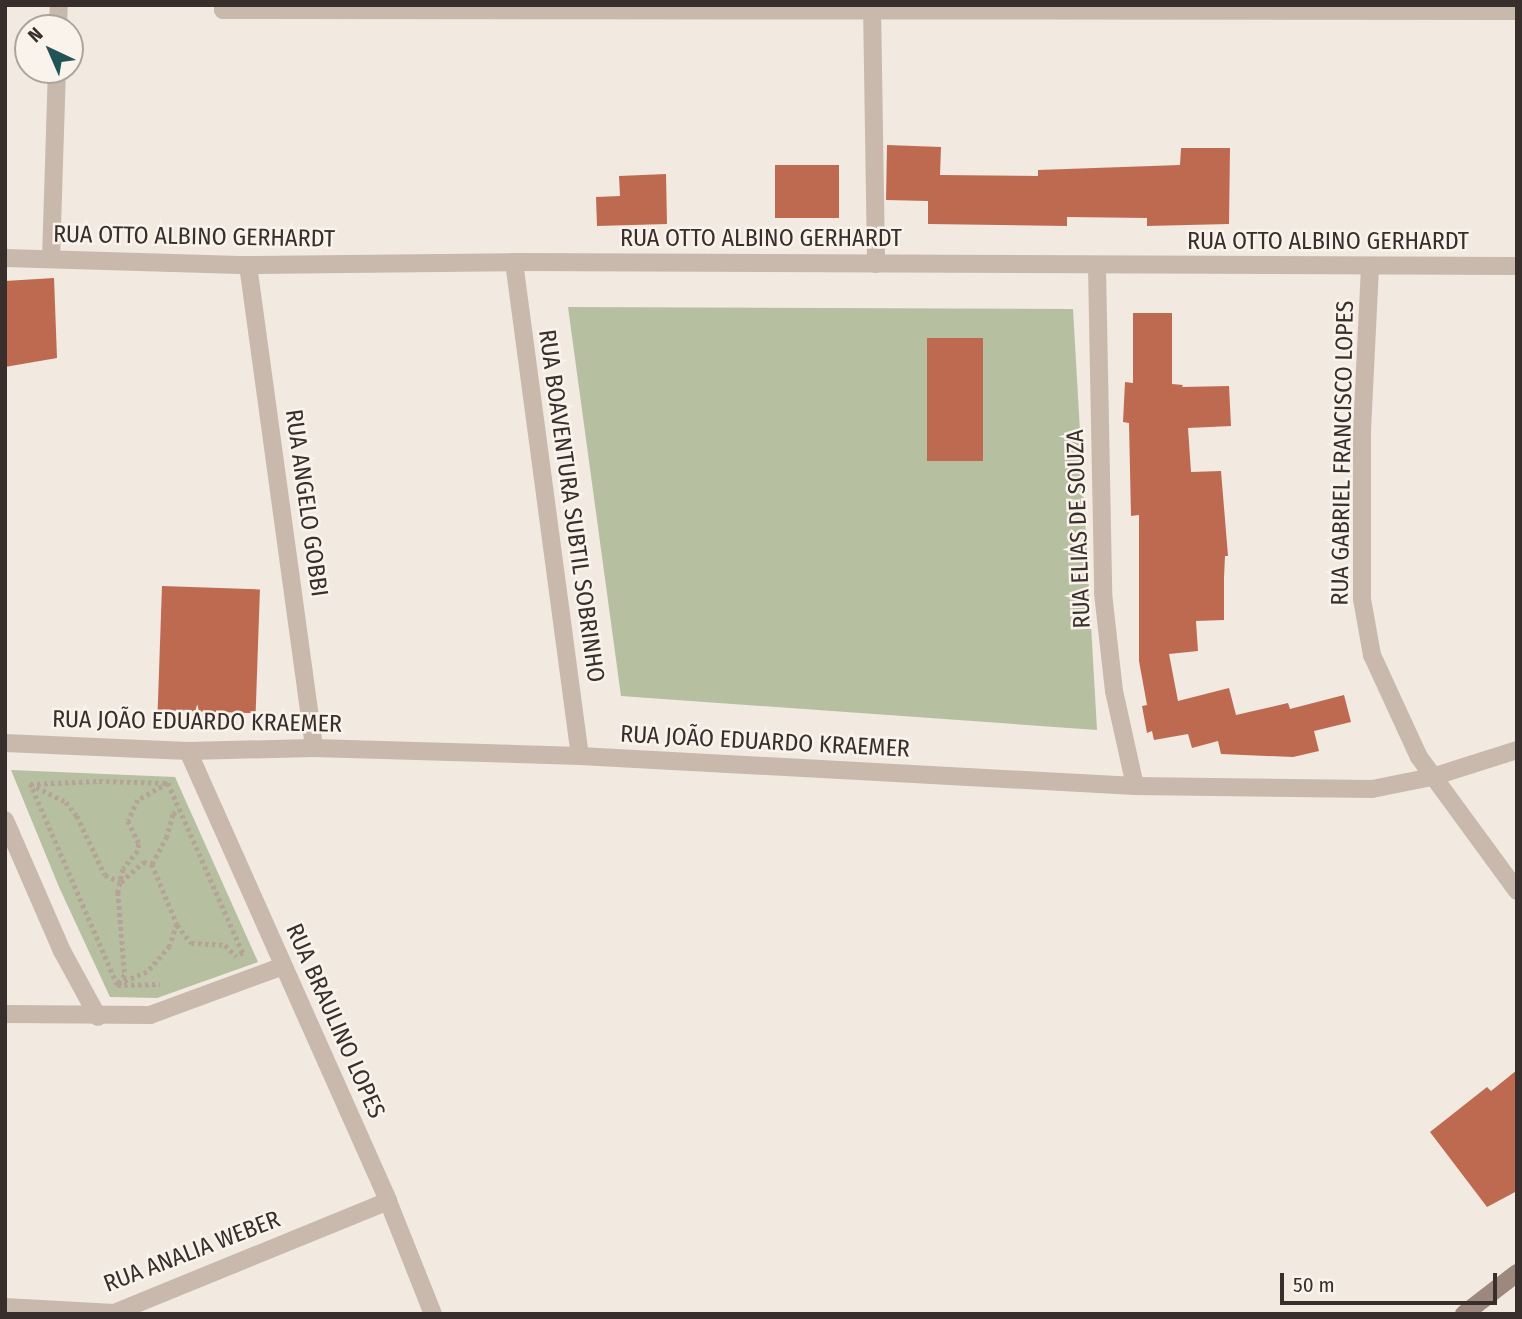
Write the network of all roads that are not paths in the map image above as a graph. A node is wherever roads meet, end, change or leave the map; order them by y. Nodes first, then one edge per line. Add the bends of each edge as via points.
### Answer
1 (223, 5) edge
2 (872, 8) edge
3 (1517, 11) edge
4 (57, 84) edge
5 (5, 258) edge
6 (51, 259) junction
7 (514, 262) junction
8 (876, 264) junction
9 (248, 265) junction
10 (1517, 266) edge
11 (1097, 267) junction
12 (1370, 267) junction
13 (5, 743) edge
14 (314, 748) junction
15 (1517, 750) edge
16 (188, 751) junction
17 (580, 756) junction
18 (1432, 777) junction
19 (1135, 786) junction
20 (5, 820) edge
21 (1517, 891) edge
22 (283, 966) junction
23 (5, 1014) edge
24 (99, 1017) junction
25 (388, 1201) junction
26 (1517, 1273) edge
27 (5, 1307) edge
28 (114, 1313) edge
29 (433, 1314) edge
30 (1464, 1314) edge

1 - 2 street via 223,10
2 - 3 street
2 - 8 street
4 - 6 street
5 - 6 street, RUA OTTO ALBINO GERHARDT
6 - 9 street, RUA OTTO ALBINO GERHARDT
7 - 8 street, RUA OTTO ALBINO GERHARDT
7 - 9 street, RUA OTTO ALBINO GERHARDT
7 - 17 street, RUA BOAVENTURA SUBTIL SOBRINHO
8 - 11 street, RUA OTTO ALBINO GERHARDT
9 - 14 street, RUA ANGELO GOBBI
10 - 12 street, RUA OTTO ALBINO GERHARDT
11 - 12 street, RUA OTTO ALBINO GERHARDT
11 - 19 street, RUA ELIAS DE SOUZA via 1103,593 1114,691
12 - 18 street, RUA GABRIEL FRANCISCO LOPES via 1362,432 1362,599 1372,655
13 - 16 street, RUA JOÃO EDUARDO KRAEMER
14 - 16 street, RUA JOÃO EDUARDO KRAEMER
14 - 17 street, RUA JOÃO EDUARDO KRAEMER
15 - 18 street, RUA JOÃO EDUARDO KRAEMER
16 - 22 street, RUA BRAULINO LOPES
17 - 19 street, RUA JOÃO EDUARDO KRAEMER
18 - 19 street, RUA JOÃO EDUARDO KRAEMER via 1372,789
18 - 21 street, RUA GABRIEL FRANCISCO LOPES
20 - 24 street via 62,951
22 - 24 street via 150,1016
22 - 25 street, RUA BRAULINO LOPES
23 - 24 street
25 - 28 street, RUA ANALIA WEBER
25 - 29 street, RUA BRAULINO LOPES
26 - 30 main road
27 - 28 street, RUA ANALIA WEBER

